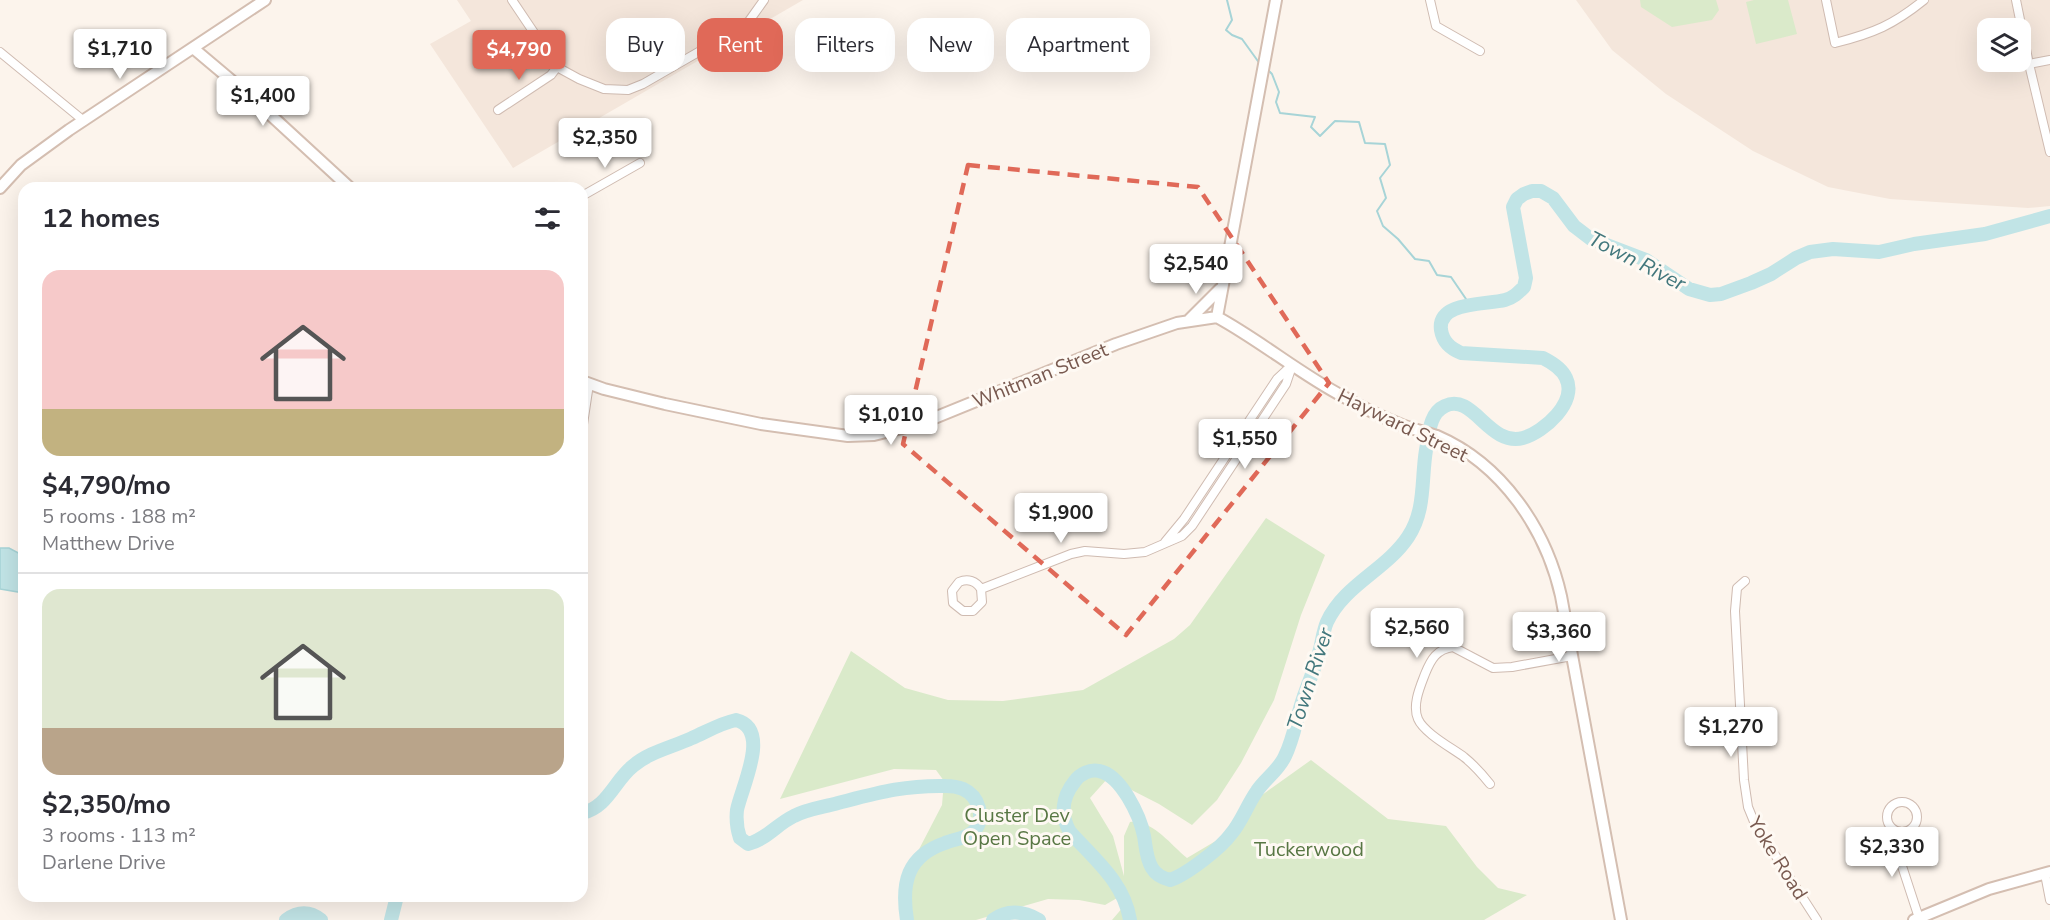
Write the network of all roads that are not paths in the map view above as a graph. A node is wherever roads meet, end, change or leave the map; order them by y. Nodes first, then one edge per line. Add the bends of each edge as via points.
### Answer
1 (265, 0) edge
2 (512, 0) edge
3 (764, 0) edge
4 (1276, 0) edge
5 (1430, 0) edge
6 (1826, 0) edge
7 (1924, 0) edge
8 (2016, 0) edge
9 (2020, 18) edge
10 (193, 48) junction
11 (1480, 51) dead end
12 (0, 52) edge
13 (2050, 60) edge
14 (2031, 64) edge
15 (556, 67) junction
16 (2031, 72) edge
17 (498, 110) dead end
18 (84, 121) junction
19 (2050, 152) edge
20 (640, 164) dead end
21 (343, 182) edge
22 (0, 188) edge
23 (588, 193) edge
24 (1221, 288) junction
25 (1217, 317) junction
26 (1189, 320) junction
27 (1292, 366) junction
28 (588, 383) edge
29 (1235, 442) junction
30 (1244, 448) junction
31 (1221, 464) junction
32 (1230, 469) junction
33 (1165, 542) junction
34 (1745, 581) dead end
35 (981, 589) junction
36 (1572, 656) junction
37 (1490, 784) dead end
38 (1897, 831) junction
39 (2048, 873) edge
40 (2050, 900) edge
41 (1916, 919) edge
42 (1621, 920) edge
43 (1817, 920) edge

1 - 10 street
2 - 15 street
3 - 15 street via 740,28 628,90 604,88
4 - 24 street
5 - 11 street via 1436,26
6 - 7 street via 1835,43 1889,25
8 - 9 street
10 - 18 street
10 - 21 street
12 - 18 street
13 - 14 street
15 - 17 street via 551,75
16 - 19 street
18 - 22 street via 21,165
20 - 23 street
24 - 25 street
24 - 26 street
25 - 26 street, Whitman Street
25 - 27 street, Hayward Street
26 - 28 street, Whitman Street via 1107,347 922,423 874,435 841,435 768,425
27 - 29 street via 1277,379
27 - 30 street via 1286,384
27 - 36 street, Hayward Street via 1363,407 1437,436 1492,472 1545,546 1556,574
29 - 30 street
29 - 31 street
30 - 32 street
31 - 32 street
31 - 33 street
32 - 33 street via 1190,529
33 - 35 street via 1141,553 1071,554
34 - 43 street, Yoke Road via 1737,588 1735,611 1748,807
35 - 35 street via 983,599 976,609 963,611 953,603 952,591 959,582 973,581
36 - 37 street via 1493,668 1453,646 1441,650 1431,660 1419,693 1418,720 1474,765
36 - 42 street, Hayward Street
38 - 38 street via 1887,822 1888,812 1898,802 1907,803 1914,808 1917,820 1909,830
38 - 41 street
39 - 40 street
39 - 41 street via 1989,889

